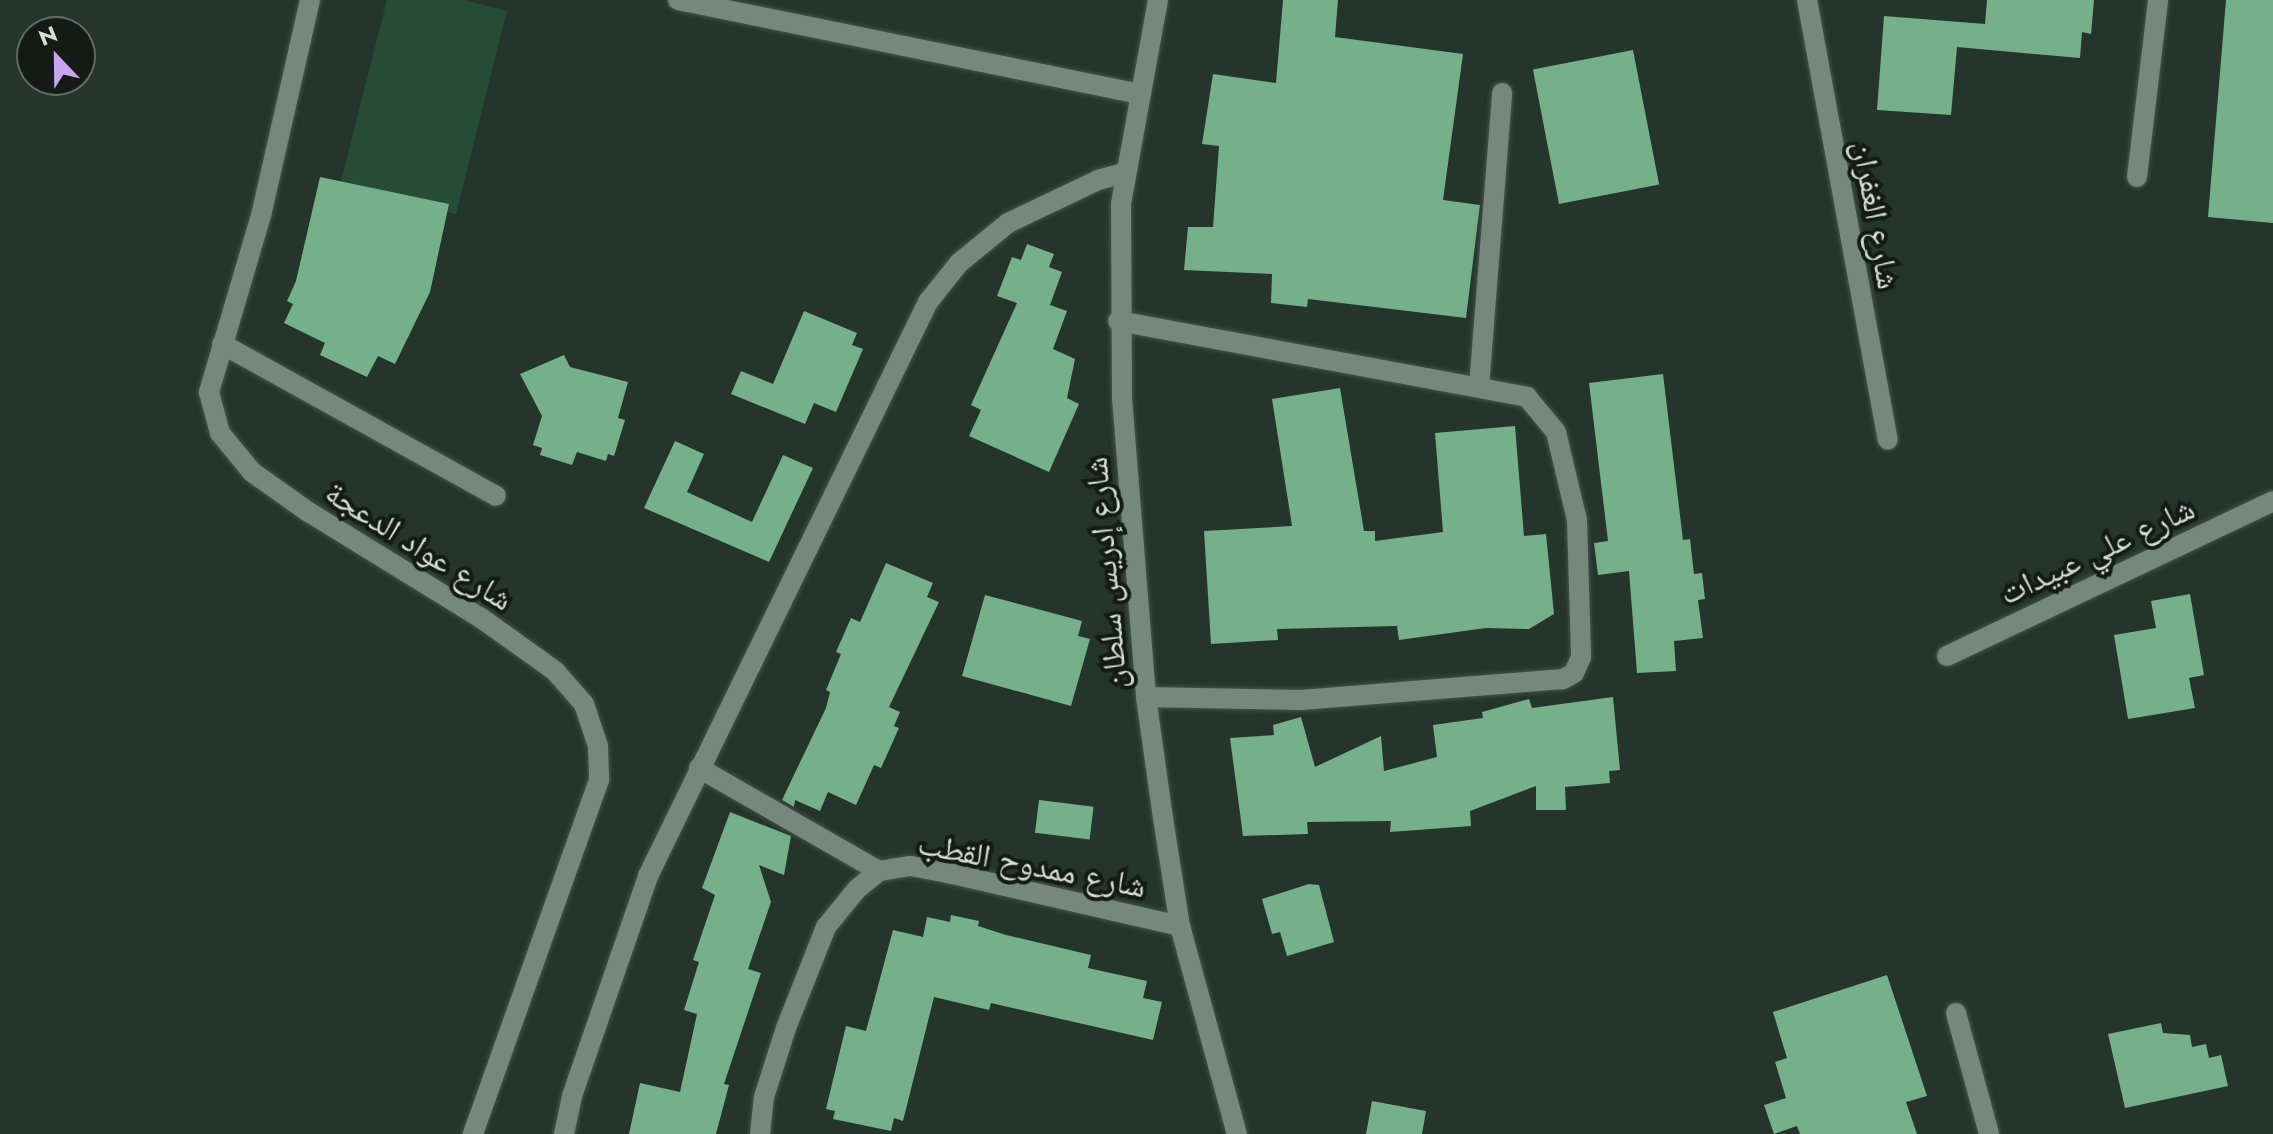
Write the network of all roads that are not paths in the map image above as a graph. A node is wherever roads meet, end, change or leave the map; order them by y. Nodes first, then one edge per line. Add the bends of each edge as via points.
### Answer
1 (310, 0) edge
2 (678, 0) edge
3 (1158, 0) edge
4 (1807, 0) edge
5 (2158, 0) edge
6 (1502, 93) dead end
7 (1141, 94) junction
8 (1125, 173) junction
9 (2137, 177) dead end
10 (1118, 321) junction
11 (222, 344) junction
12 (1479, 387) junction
13 (1888, 440) dead end
14 (496, 496) dead end
15 (2273, 501) edge
16 (1947, 656) dead end
17 (1146, 697) junction
18 (699, 768) junction
19 (879, 871) junction
20 (1180, 926) junction
21 (1956, 1013) dead end
22 (473, 1134) edge
23 (564, 1134) edge
24 (760, 1134) edge
25 (1237, 1134) edge
26 (1989, 1134) edge

1 - 11 street, شارع عواد الدعجة via 262,212
2 - 7 street
3 - 7 street, شارع إدريس سلطان
4 - 13 street, شارع الغفران
5 - 9 street
6 - 12 street
7 - 8 street, شارع إدريس سلطان
8 - 10 street, شارع إدريس سلطان
8 - 18 street via 1084,186 1008,223 959,263 928,302
10 - 12 street
10 - 17 street, شارع إدريس سلطان
11 - 14 street
11 - 22 street, شارع عواد الدعجة via 209,392 220,433 252,472 555,671 584,704 593,732 599,780
12 - 17 street via 1527,397 1545,412 1565,458 1577,520 1584,621 1574,673 1549,683 1301,700
15 - 16 street, شارع علي عبيدات
17 - 20 street, شارع إدريس سلطان
18 - 19 street
18 - 23 street via 648,876 572,1096
19 - 20 street, شارع ممدوح القطب via 911,866
19 - 24 street, شارع ممدوح القطب via 826,927 786,1028 764,1097
20 - 25 street, شارع إدريس سلطان
21 - 26 street

